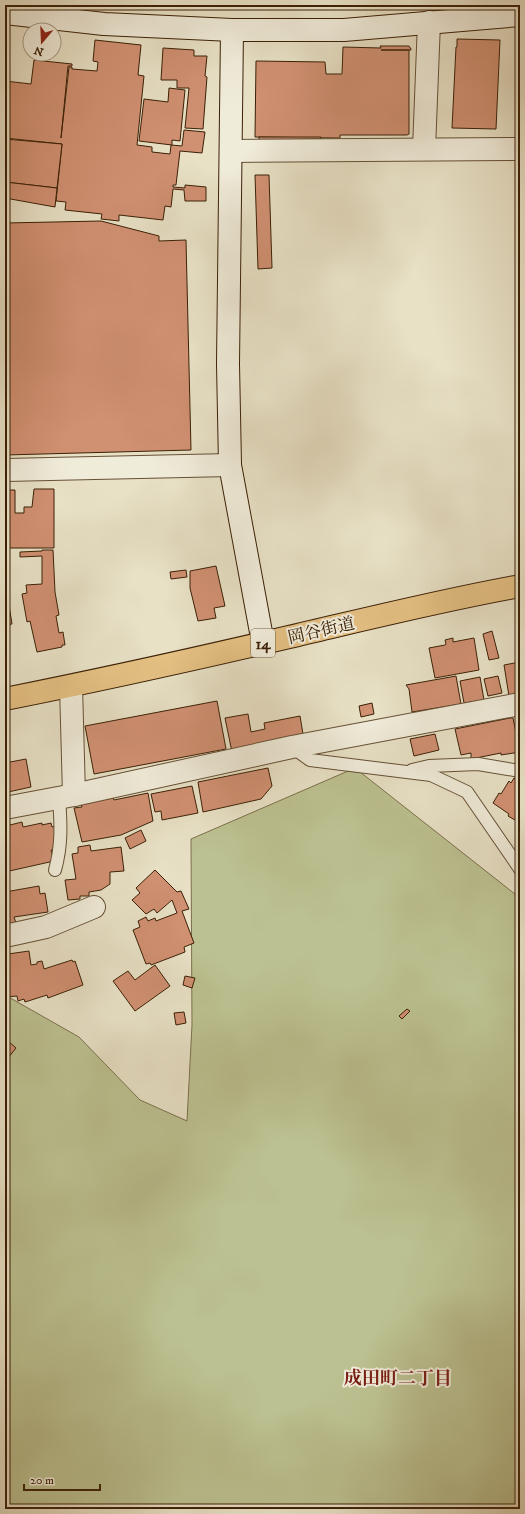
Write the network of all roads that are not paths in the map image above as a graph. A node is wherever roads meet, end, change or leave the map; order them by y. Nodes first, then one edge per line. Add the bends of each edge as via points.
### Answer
1 (5, 13) edge
2 (520, 15) edge
3 (429, 22) junction
4 (232, 30) junction
5 (520, 149) edge
6 (424, 150) junction
7 (231, 151) junction
8 (230, 465) junction
9 (5, 470) edge
10 (520, 586) edge
11 (263, 643) junction
12 (71, 686) junction
13 (5, 699) edge
14 (520, 704) edge
15 (292, 747) junction
16 (520, 771) edge
17 (402, 772) junction
18 (67, 796) junction
19 (5, 808) edge
20 (520, 869) edge
21 (55, 870) dead end
22 (94, 907) dead end
23 (5, 936) edge

1 - 4 street via 104,24
2 - 3 street
3 - 4 street via 344,30
3 - 6 street
4 - 7 street
5 - 6 street
6 - 7 street
7 - 8 street via 228,364
8 - 9 street
8 - 11 street
10 - 11 main road, 岡谷街道 / 14 via 472,594
11 - 12 main road, 岡谷街道 / 14
12 - 13 main road, 岡谷街道 / 14
12 - 18 street
14 - 15 street
15 - 17 lane via 310,760
15 - 18 street
16 - 17 lane via 478,764 429,766
17 - 20 lane via 431,775 467,792
18 - 19 street
18 - 21 lane via 61,827 60,852
22 - 23 street via 46,927

